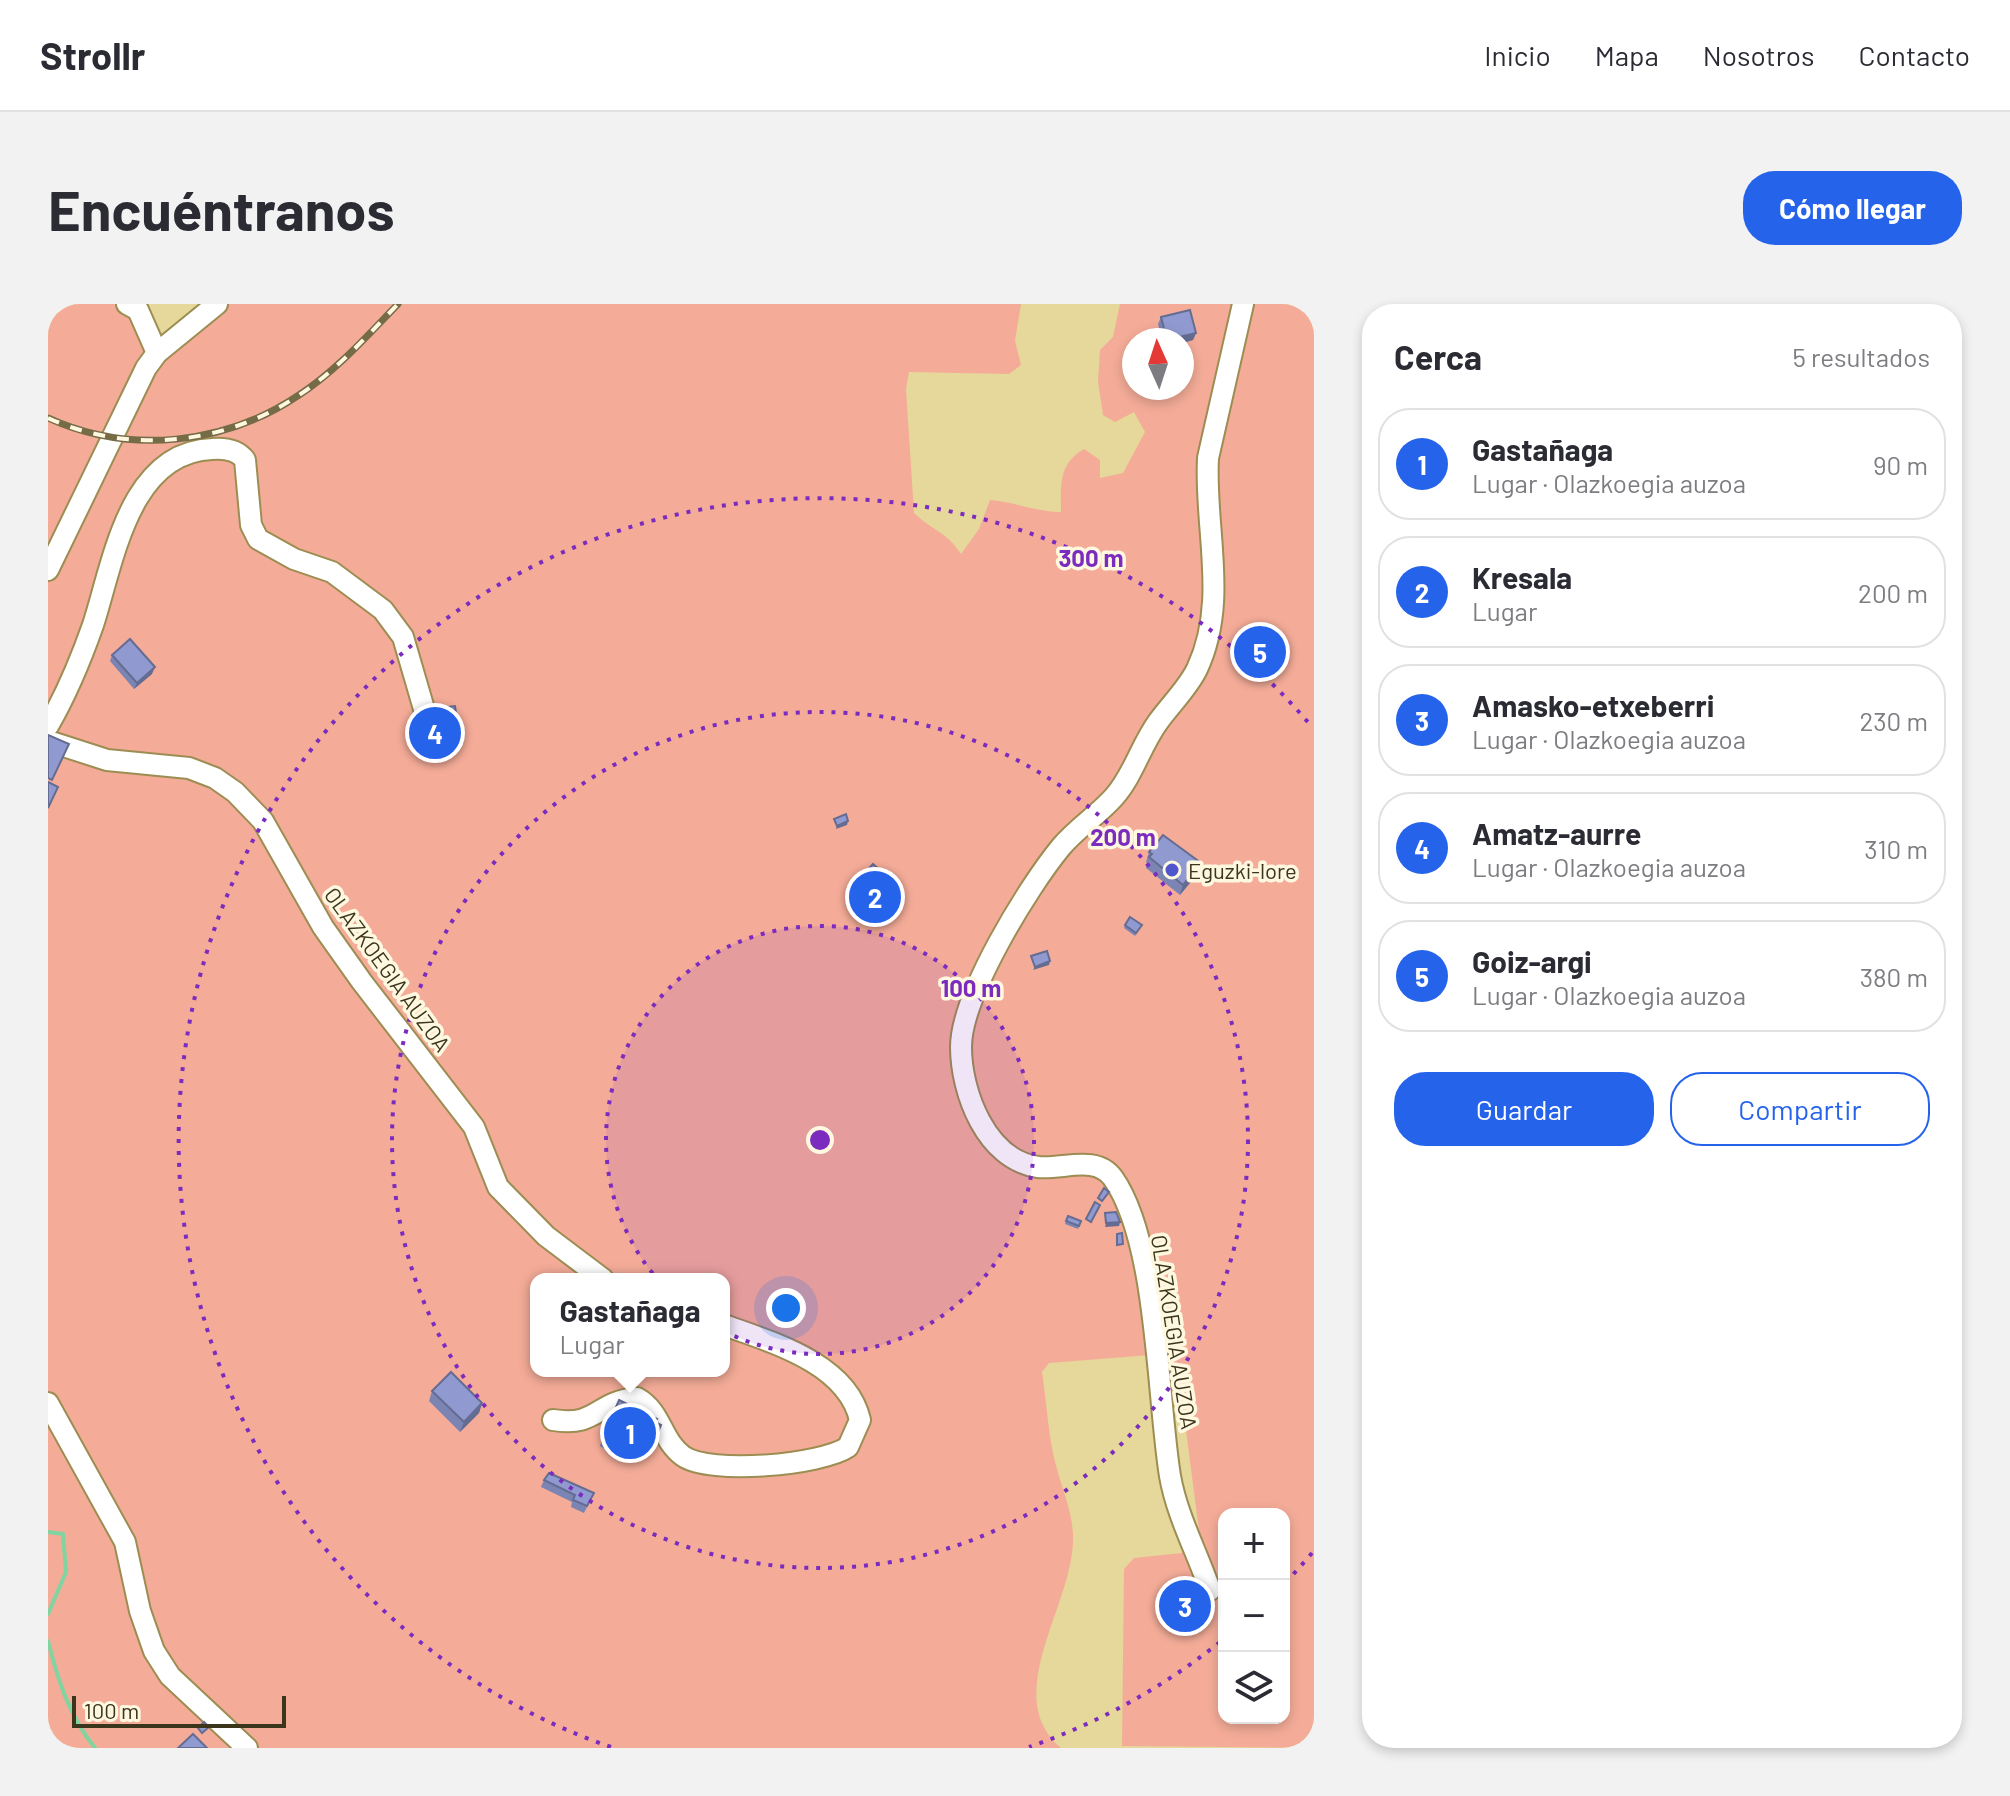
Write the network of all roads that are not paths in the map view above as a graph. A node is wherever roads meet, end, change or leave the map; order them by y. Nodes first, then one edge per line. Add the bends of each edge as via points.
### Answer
1 (1243, 304) edge
2 (140, 306) edge
3 (202, 308) edge
4 (157, 353) junction
5 (48, 570) edge
6 (424, 709) edge
7 (48, 726) edge
8 (48, 741) edge
9 (595, 1273) edge
10 (730, 1327) edge
11 (48, 1403) edge
12 (553, 1420) dead end
13 (1210, 1590) dead end
14 (243, 1746) edge

1 - 13 street, OLAZKOEGIA AUZOA via 1208,458 1214,579 1207,640 1197,671 1156,724 1120,790 1075,831 1045,869 977,987 961,1050 969,1100 1011,1156 1036,1167 1099,1166 1111,1174 1128,1205 1143,1259 1171,1478
2 - 4 street
3 - 4 street
4 - 5 street via 124,408
6 - 7 street via 403,637 383,610 332,572 258,539 251,525 245,460 228,450 209,449 176,458 132,507 86,641
8 - 9 street, OLAZKOEGIA AUZOA via 107,760 189,768 235,792 263,821 316,915 362,982 474,1127 498,1187 546,1236
10 - 12 street via 789,1349 850,1395 860,1420 848,1447 824,1457 722,1466 679,1453 658,1416 637,1398 607,1404 592,1418 574,1424
11 - 14 street via 125,1542 154,1651 170,1676

